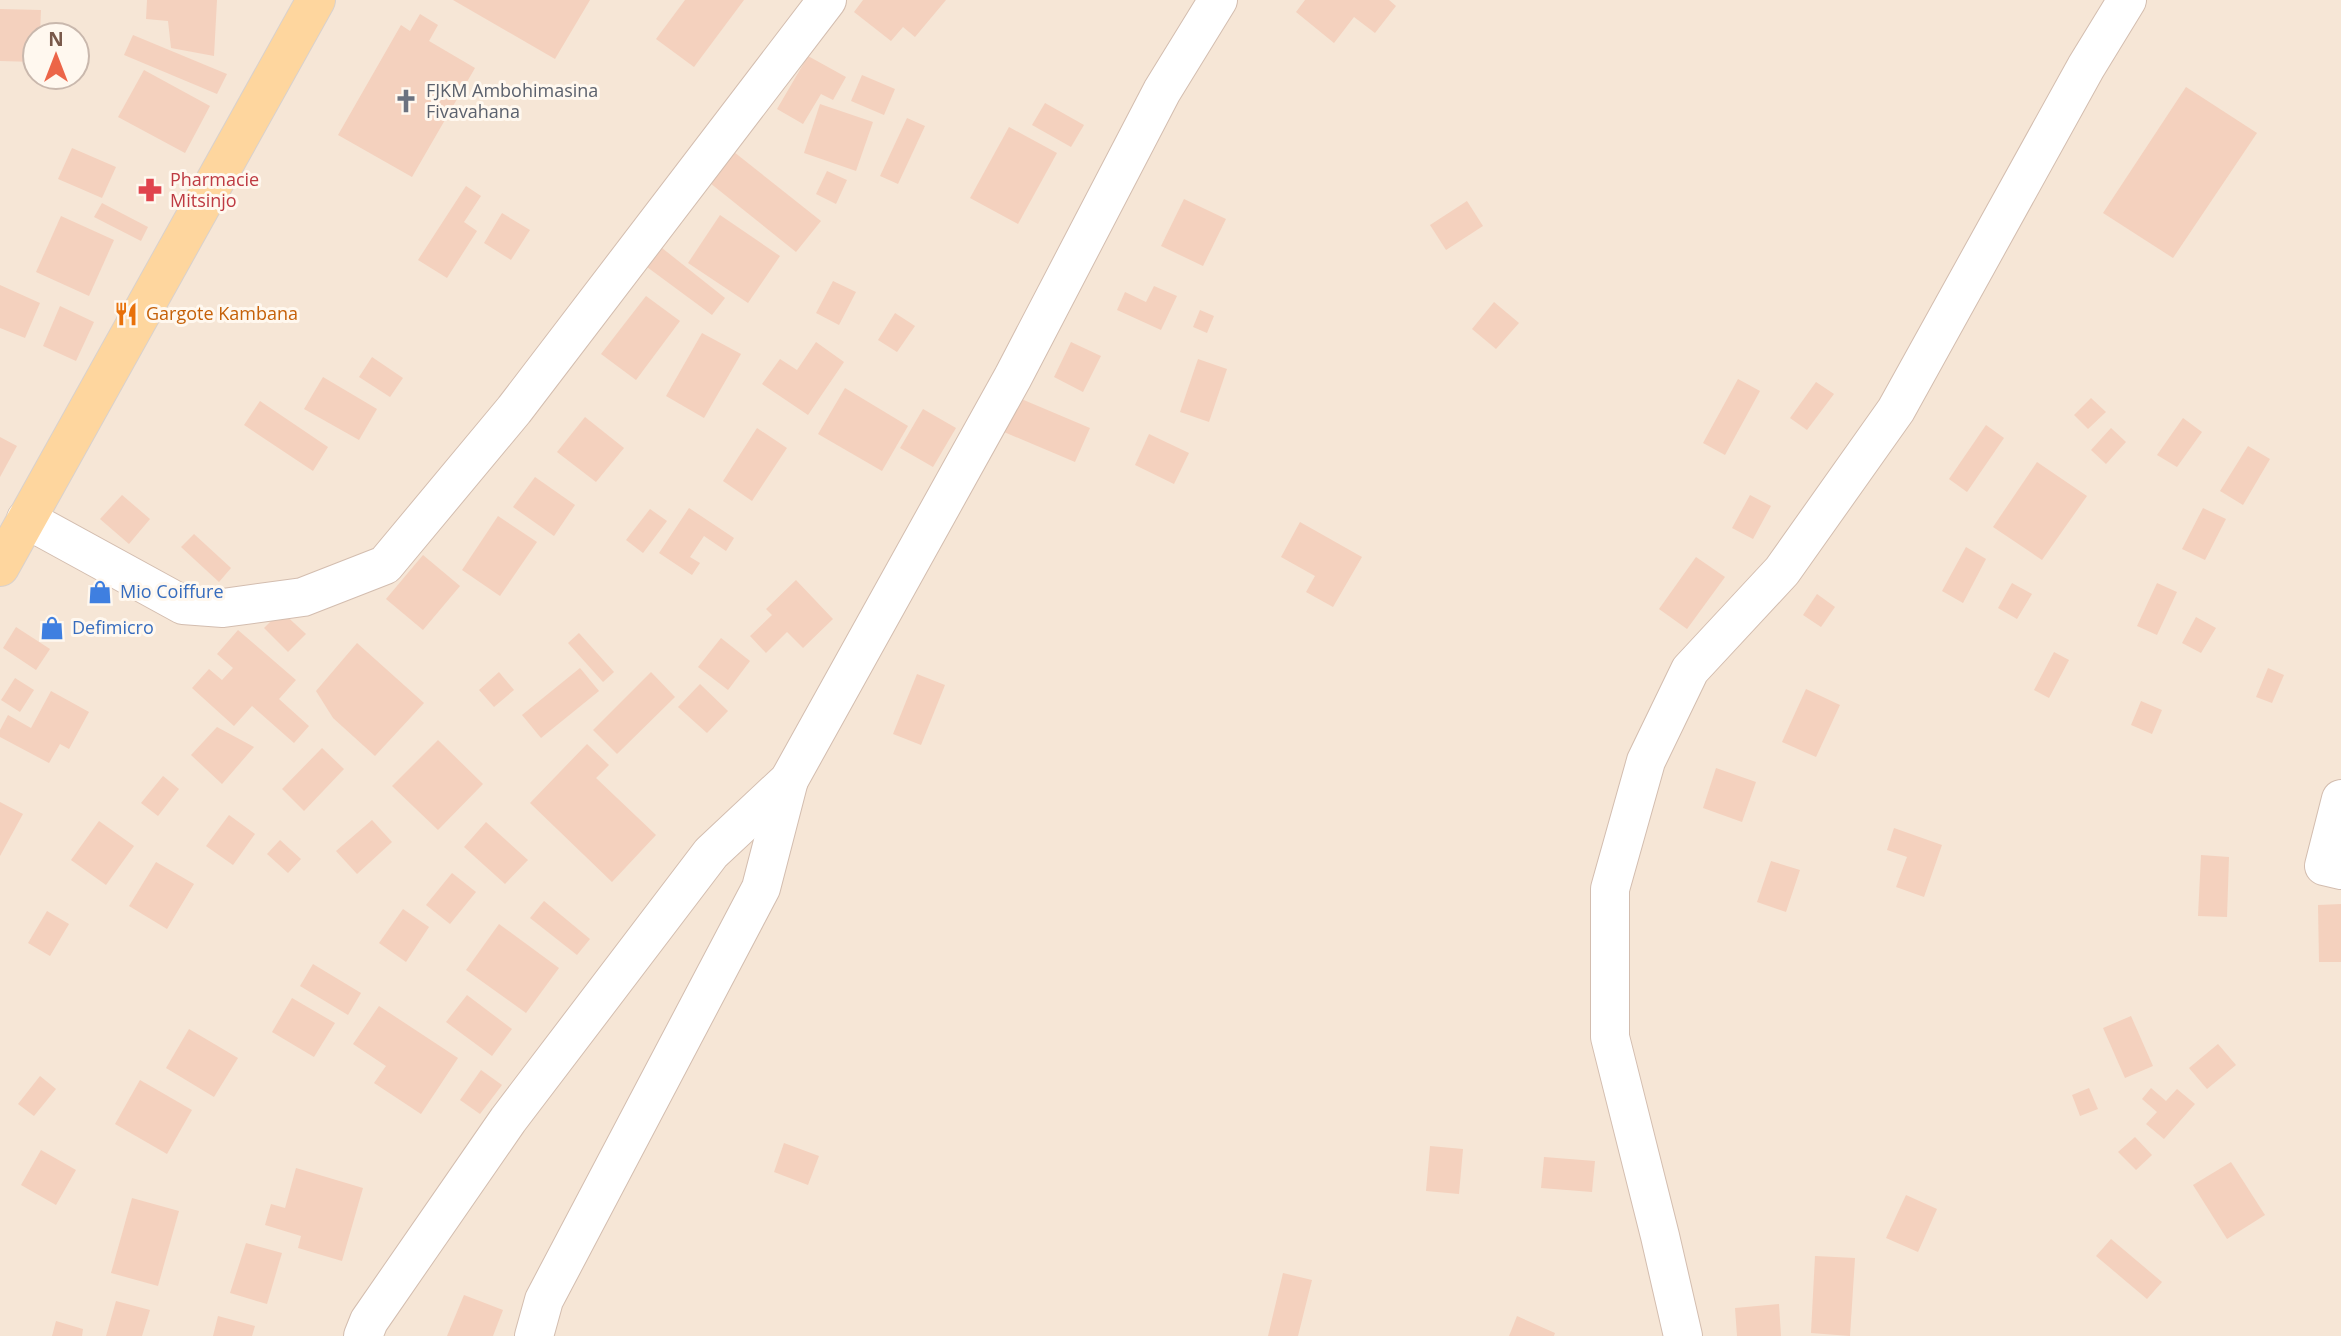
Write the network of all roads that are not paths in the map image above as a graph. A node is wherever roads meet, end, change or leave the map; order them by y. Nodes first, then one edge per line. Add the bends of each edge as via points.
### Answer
1 (827, 0) edge
2 (1218, 0) edge
3 (2127, 0) edge
4 (306, 6) edge
5 (26, 519) junction
6 (0, 567) edge
7 (789, 780) junction
8 (2341, 799) edge
9 (2341, 870) edge
10 (363, 1336) edge
11 (534, 1336) edge
12 (1683, 1336) edge

1 - 5 street via 514,410 384,565 303,597 223,608 183,605
2 - 7 street via 1162,91 1013,377
3 - 12 street via 1896,410 1782,572 1690,670 1646,761 1609,889 1609,1037
4 - 5 main road
5 - 6 main road
7 - 10 street via 711,853 508,1120
7 - 11 street via 761,888 544,1300
8 - 9 street via 2324,866

